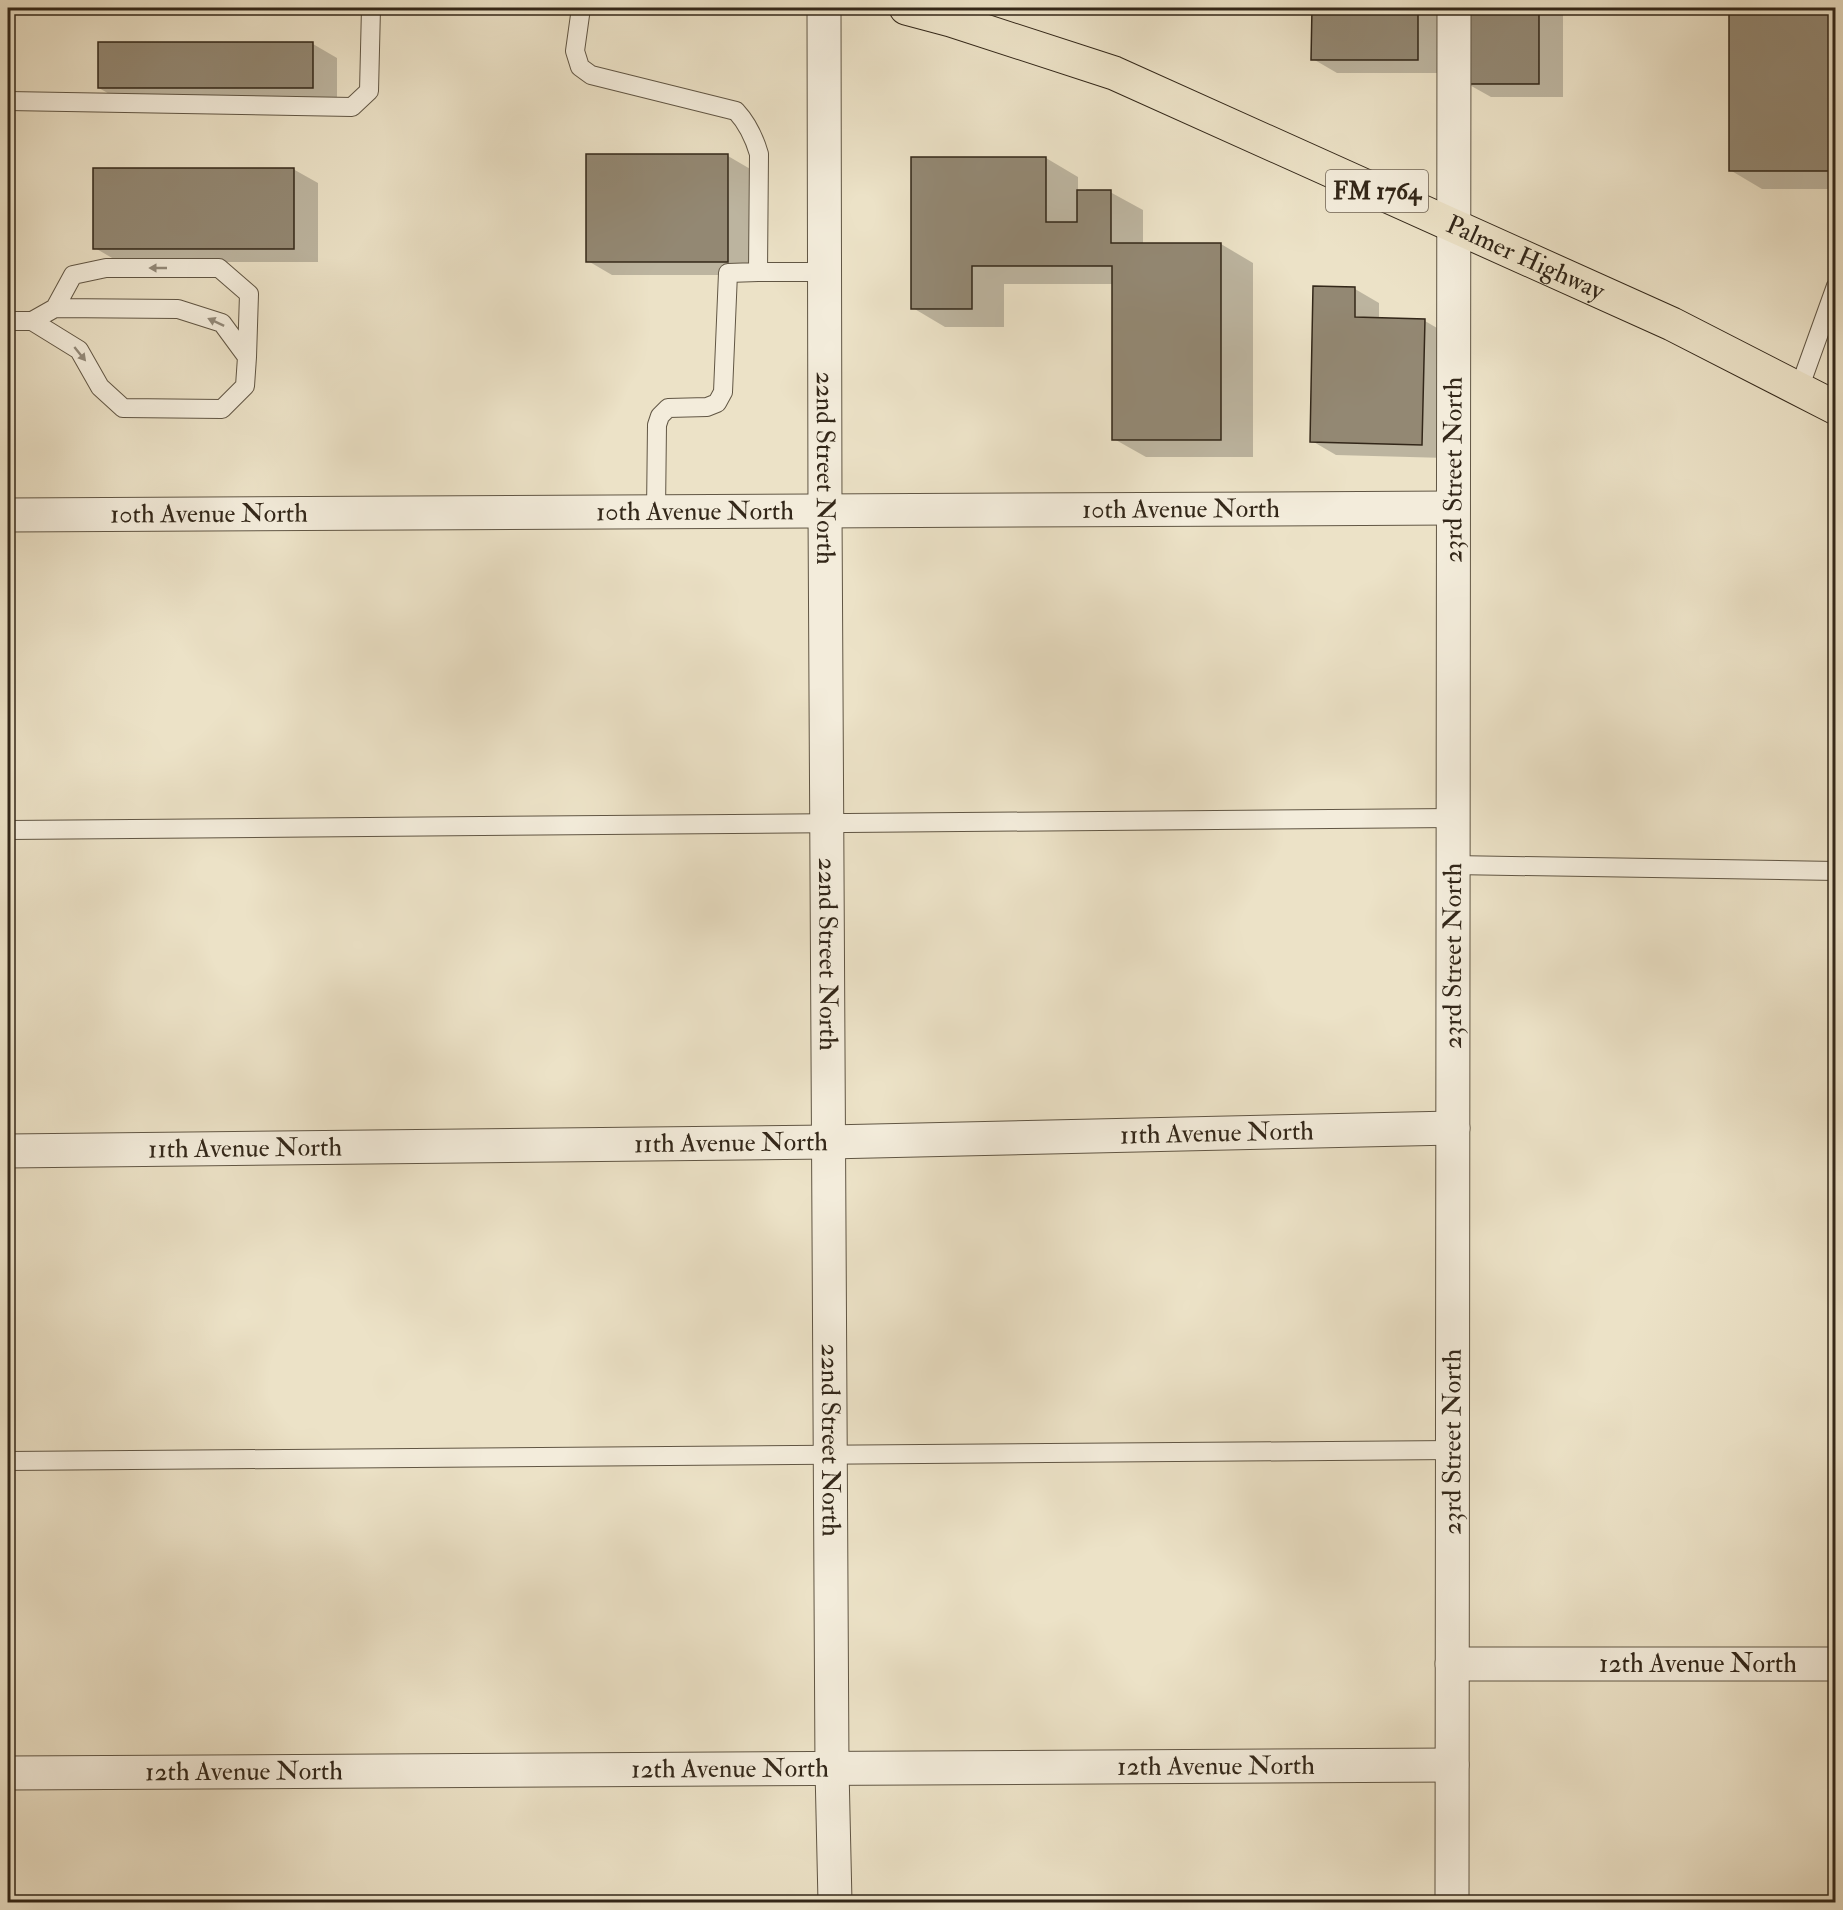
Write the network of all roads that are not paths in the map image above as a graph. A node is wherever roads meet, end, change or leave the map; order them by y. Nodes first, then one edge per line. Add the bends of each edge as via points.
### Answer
1 (371, 8) edge
2 (581, 8) edge
3 (824, 8) edge
4 (906, 8) edge
5 (1454, 8) edge
6 (8, 101) edge
7 (1454, 226) junction
8 (758, 272) junction
9 (824, 272) junction
10 (1836, 286) edge
11 (55, 308) junction
12 (8, 321) edge
13 (32, 321) junction
14 (247, 357) junction
15 (1799, 389) junction
16 (1836, 408) edge
17 (1453, 508) junction
18 (656, 512) junction
19 (825, 512) junction
20 (8, 515) edge
21 (1453, 818) junction
22 (826, 824) junction
23 (8, 830) edge
24 (1453, 865) junction
25 (1836, 871) edge
26 (1453, 1128) junction
27 (829, 1142) junction
28 (8, 1151) edge
29 (1452, 1450) junction
30 (830, 1455) junction
31 (8, 1461) edge
32 (1452, 1664) junction
33 (1836, 1664) edge
34 (1452, 1765) junction
35 (832, 1768) junction
36 (8, 1773) edge
37 (835, 1902) edge
38 (1452, 1902) edge

1 - 6 lane via 369,91 352,107
2 - 8 lane via 575,51 580,67 591,75 736,111 745,120 759,154
3 - 9 street, 22nd Street North
4 - 7 main road, Palmer Highway / FM 1764 via 1114,73
5 - 7 street, 23rd Street North
7 - 15 main road, Palmer Highway / FM 1764 via 1672,324
7 - 17 street, 23rd Street North
8 - 9 lane
8 - 18 lane via 728,273 723,392 717,403 668,408 660,416
9 - 19 street, 22nd Street North
10 - 15 lane
11 - 13 lane
14 -> 11 lane via 222,323 177,309
14 -> 11 lane via 249,294 219,268 106,268 74,275
12 - 13 lane
13 -> 14 lane via 79,350 100,387 123,408 222,409 245,386
15 - 16 main road, Palmer Highway / FM 1764
17 - 19 street, 10th Avenue North
17 - 21 street, 23rd Street North
18 - 19 street, 10th Avenue North
18 - 20 street, 10th Avenue North
19 - 22 street, 22nd Street North
21 - 22 lane
21 - 24 street, 23rd Street North
22 - 23 lane
22 - 27 street, 22nd Street North
24 - 25 lane
24 - 26 street, 23rd Street North
26 - 27 street, 11th Avenue North
26 - 29 street, 23rd Street North
27 - 28 street, 11th Avenue North
27 - 30 street, 22nd Street North
29 - 30 lane
29 - 32 street, 23rd Street North
30 - 31 lane
30 - 35 street, 22nd Street North
32 - 33 street, 12th Avenue North
32 - 34 street, 23rd Street North
34 - 35 street, 12th Avenue North
34 - 38 street, 23rd Street North
35 - 36 street, 12th Avenue North
35 - 37 street, 22nd Street North

